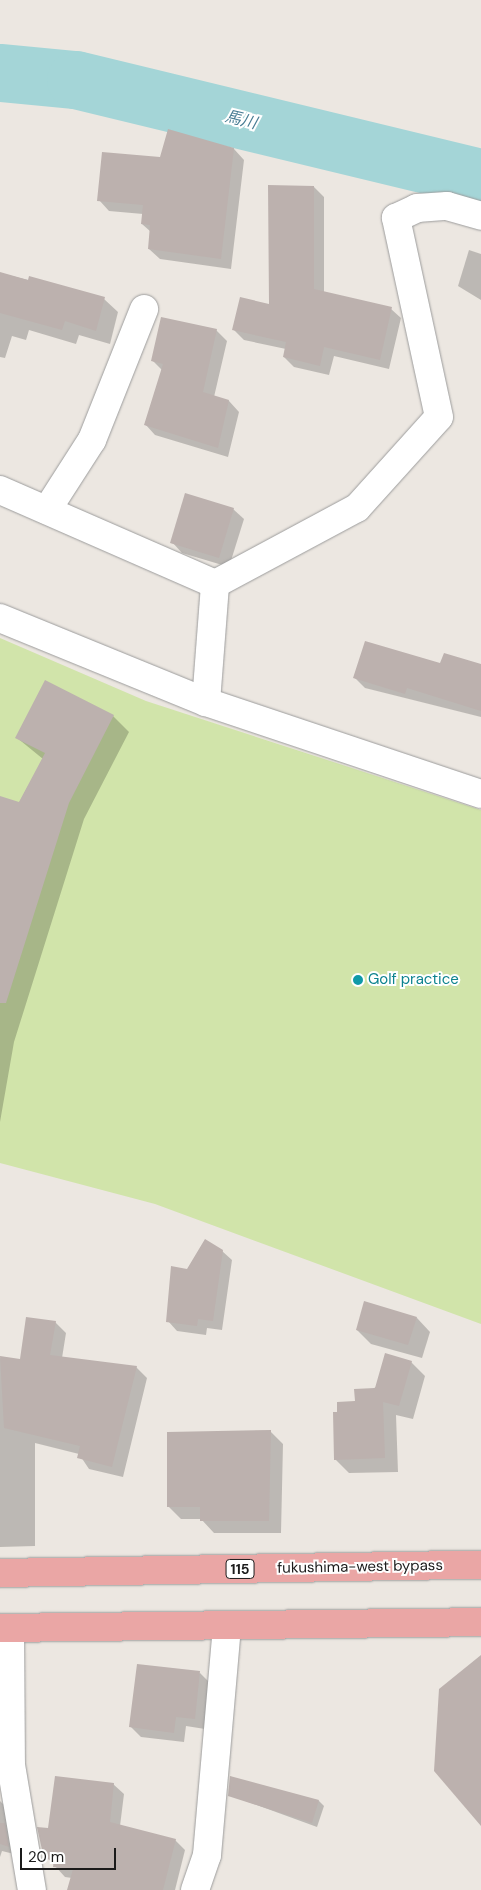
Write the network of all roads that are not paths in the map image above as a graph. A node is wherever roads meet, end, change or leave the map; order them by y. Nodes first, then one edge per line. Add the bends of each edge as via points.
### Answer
1 (481, 216) edge
2 (144, 309) dead end
3 (0, 490) edge
4 (47, 510) junction
5 (215, 584) junction
6 (0, 618) edge
7 (206, 702) junction
8 (481, 794) edge
9 (481, 1565) edge
10 (0, 1573) edge
11 (481, 1622) edge
12 (227, 1626) junction
13 (5, 1628) edge
14 (32, 1890) edge
15 (195, 1890) edge

1 - 5 street via 447,206 417,208 396,218 438,417 357,508
2 - 4 street via 92,440
3 - 4 street
4 - 5 street
5 - 7 street
6 - 7 street
7 - 8 street
9 - 10 highway, fukushima-west bypass / 115
11 - 12 highway
12 - 13 highway
12 - 15 street via 206,1855
13 - 14 street via 11,1765

